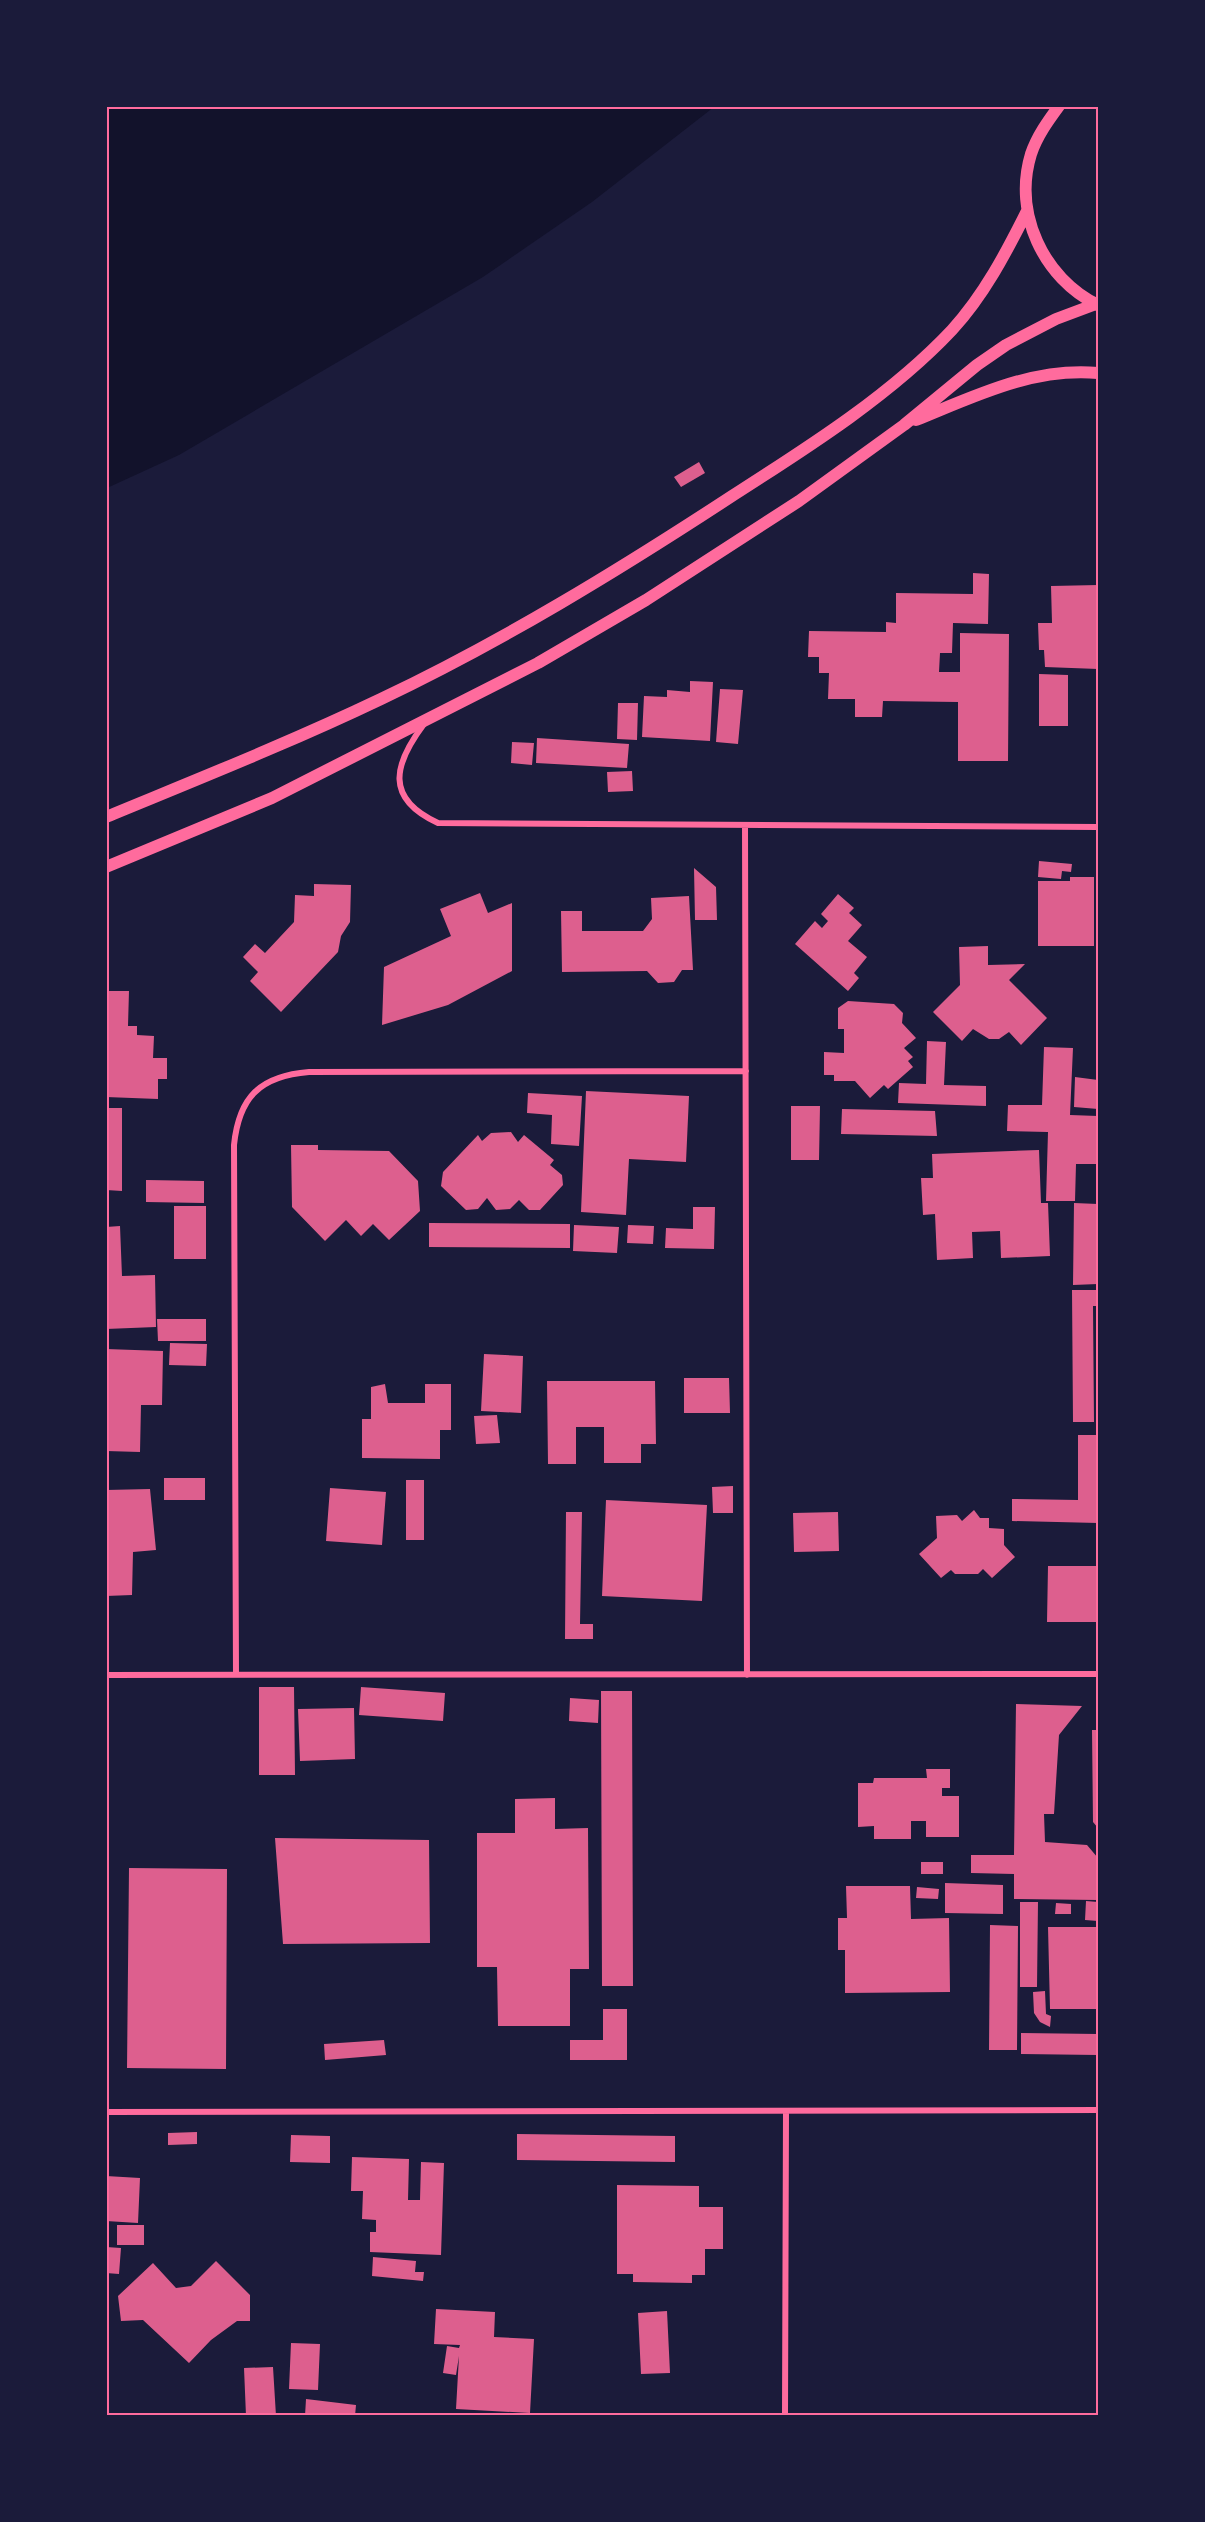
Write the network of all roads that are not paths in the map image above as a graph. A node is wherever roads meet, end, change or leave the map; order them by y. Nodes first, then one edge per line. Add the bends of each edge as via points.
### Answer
1 (1059, 106) edge
2 (1027, 211) junction
3 (1097, 304) edge
4 (1098, 373) edge
5 (904, 425) junction
6 (424, 723) junction
7 (106, 817) edge
8 (746, 825) junction
9 (1098, 827) edge
10 (106, 867) edge
11 (746, 1071) junction
12 (1098, 1674) edge
13 (106, 1675) edge
14 (236, 1675) junction
15 (747, 1675) junction
16 (1098, 2110) edge
17 (786, 2111) junction
18 (106, 2112) edge
19 (785, 2415) edge

1 - 2 main road via 1031,153
2 - 3 main road via 1052,269 1072,289
2 - 7 main road via 989,282 933,350 783,463 622,568 494,641 382,699
3 - 5 main road via 1056,319 1006,345
4 - 5 main road via 1030,377
5 - 6 main road via 790,507 646,600
6 - 8 street via 405,749 400,785 408,802 421,815 438,823
6 - 10 main road via 272,798
8 - 9 street
8 - 11 street
11 - 14 street via 309,1072 285,1074 263,1084 247,1101 236,1122 234,1145
11 - 15 street
12 - 15 street
13 - 14 street
14 - 15 street
16 - 17 street
17 - 18 street
17 - 19 street

